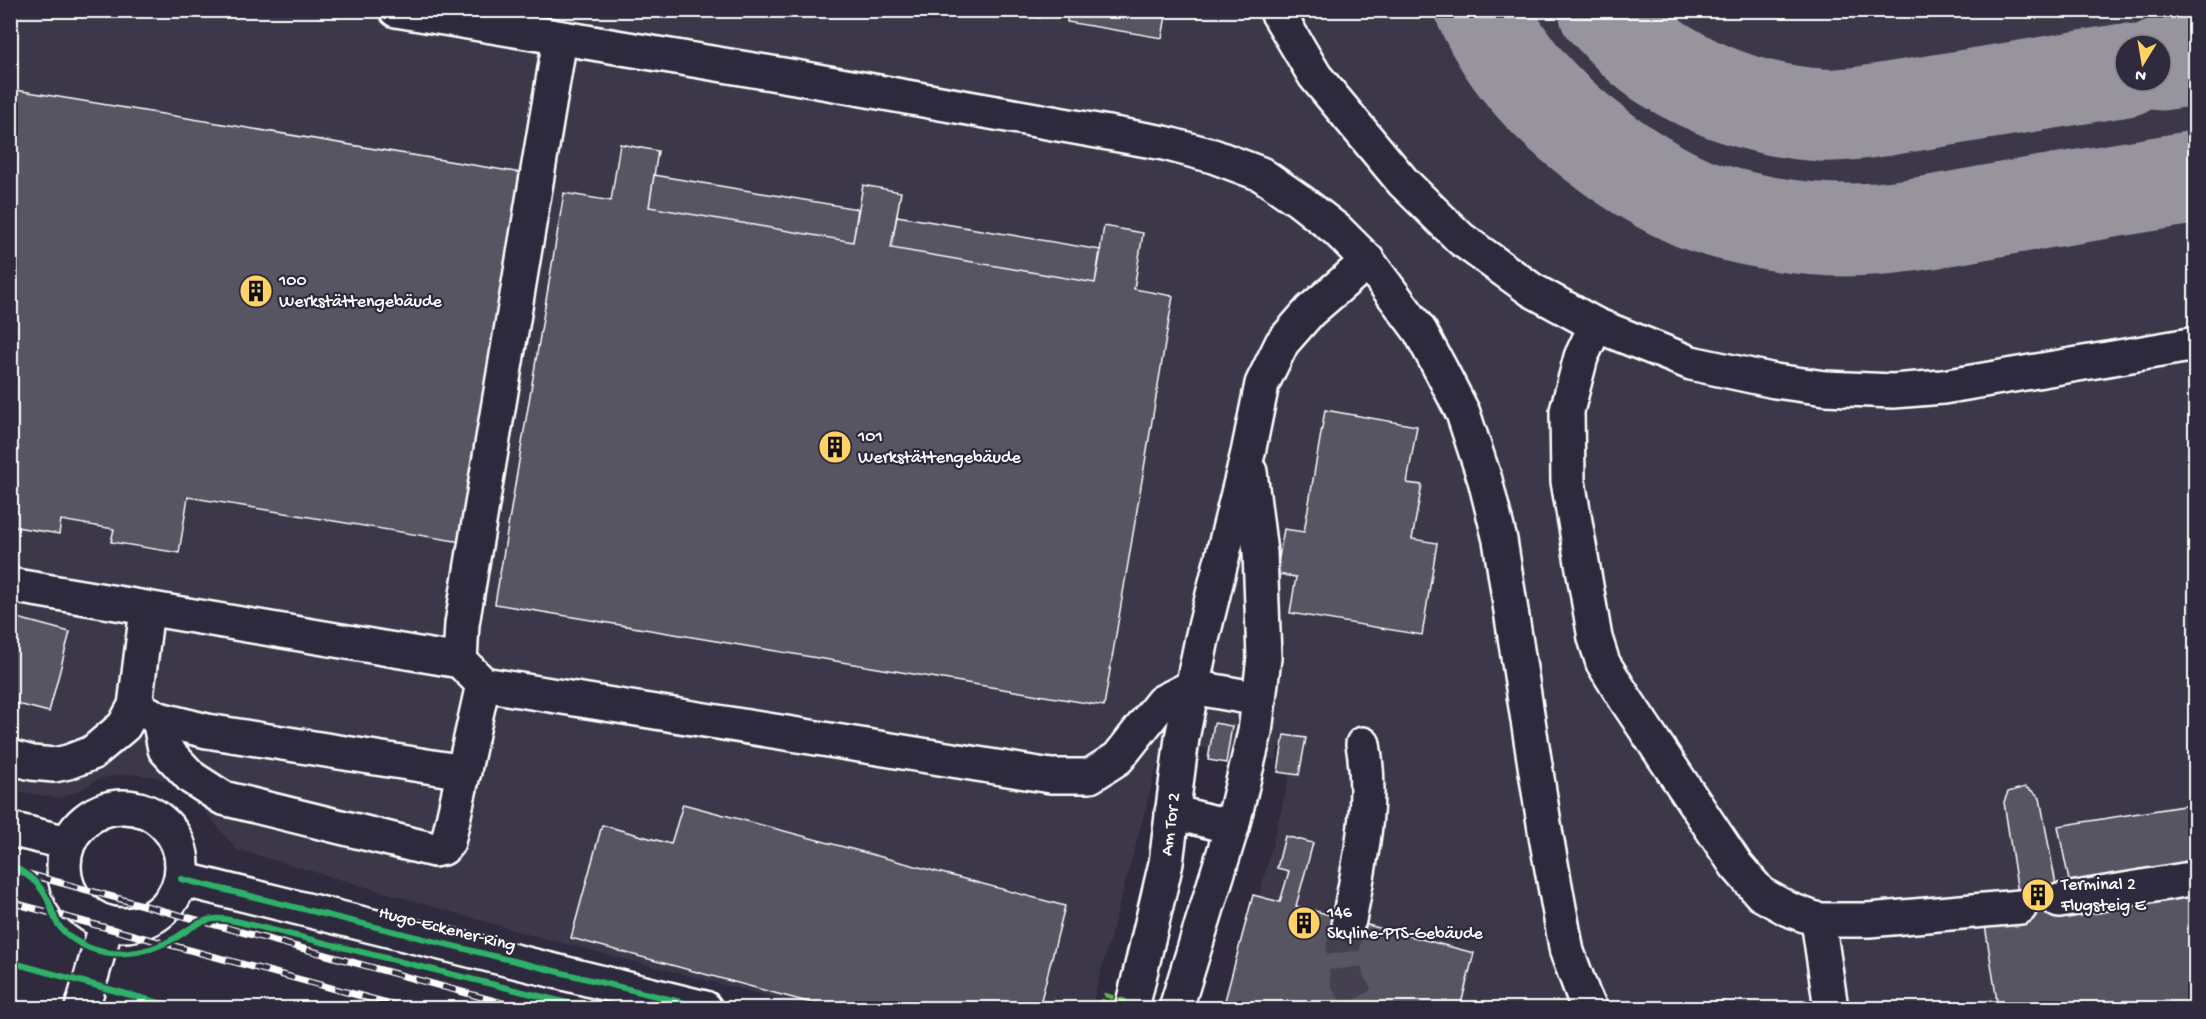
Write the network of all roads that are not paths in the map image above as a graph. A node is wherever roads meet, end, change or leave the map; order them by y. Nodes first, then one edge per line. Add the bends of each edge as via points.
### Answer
1 (396, 10) edge
2 (1276, 10) edge
3 (463, 16) edge
4 (560, 39) junction
5 (1368, 261) junction
6 (1596, 325) junction
7 (2196, 344) edge
8 (1248, 453) junction
9 (10, 585) edge
10 (147, 609) junction
11 (460, 661) junction
12 (483, 684) junction
13 (1192, 687) junction
14 (1259, 699) junction
15 (147, 713) junction
16 (1363, 744) dead end
17 (10, 757) edge
18 (464, 772) junction
19 (1172, 812) junction
20 (1232, 827) junction
21 (10, 829) edge
22 (68, 843) junction
23 (2196, 878) edge
24 (181, 879) junction
25 (2058, 901) dead end
26 (2020, 907) dead end
27 (1349, 920) tunnel mouth
28 (1818, 920) junction
29 (106, 923) junction
30 (1578, 1005) edge
31 (82, 1008) edge
32 (705, 1008) edge
33 (1132, 1008) edge
34 (1176, 1008) edge
35 (1831, 1008) edge

1 - 3 street
2 - 6 street via 1315,76 1403,182 1444,223 1532,290
3 - 4 street
4 - 5 street via 1164,143 1213,156 1261,174 1337,230
4 - 11 street via 462,624
5 - 8 street, Am Tor 2 via 1310,311 1282,343 1262,384
5 - 30 street via 1420,331 1436,360 1463,413 1485,480 1500,540 1546,836
6 - 7 street via 1691,363 1825,388 1893,391 1942,387
6 - 28 street via 1581,357 1567,411 1568,481 1586,593 1603,663 1736,865 1761,894
8 - 13 street, Am Tor 2
8 - 14 street via 1260,552 1264,658
9 - 10 street
10 - 11 street
10 - 15 street
11 - 12 street
12 - 13 street via 1051,776 1090,776 1118,758 1162,702
12 - 18 street
13 - 14 street
13 - 19 street, Am Tor 2
14 - 20 street
15 - 17 street via 124,726 92,753 68,762 54,765
15 - 18 street via 207,731
15 - 18 street via 165,749 192,778 223,798 434,850 448,842
16 - 27 street via 1369,794
19 - 20 street
19 - 33 street, Am Tor 2 via 1166,863
20 - 34 street
21 - 22 street
22 - 24 street via 93,814 111,807 148,812 176,838 182,856
22 - 29 street via 64,860 70,894 81,908
23 - 25 street
24 - 29 street via 171,902 159,914 128,925
24 - 32 street, Hugo-Eckener-Ring
26 - 28 street via 1868,920
28 - 35 street
29 - 31 street

